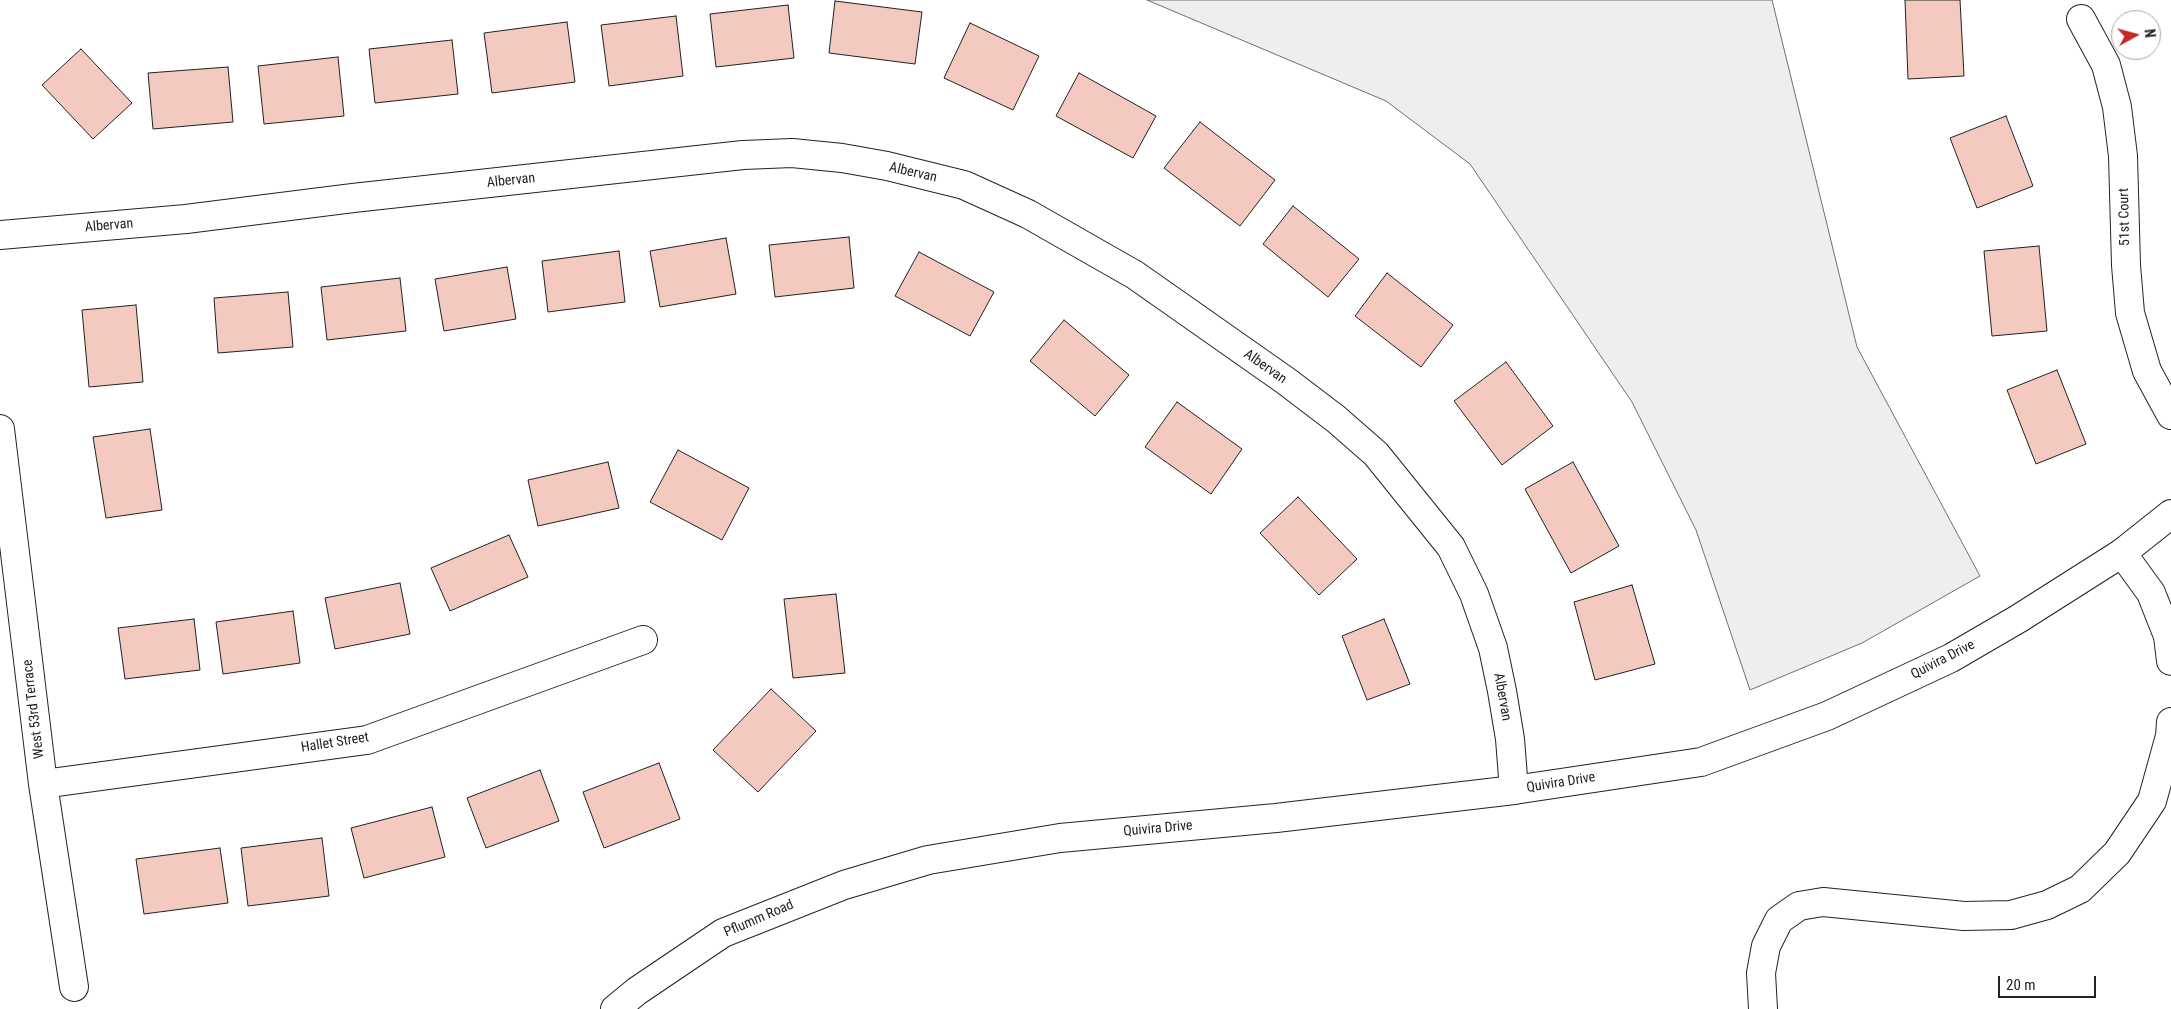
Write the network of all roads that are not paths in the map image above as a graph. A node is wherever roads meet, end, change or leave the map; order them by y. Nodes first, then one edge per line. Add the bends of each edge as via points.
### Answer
1 (2081, 19) dead end
2 (0, 235) edge
3 (2171, 415) edge
4 (0, 429) edge
5 (2171, 514) edge
6 (2122, 553) junction
7 (643, 640) dead end
8 (2171, 661) edge
9 (2171, 722) edge
10 (42, 784) junction
11 (1514, 790) junction
12 (891, 870) joint
13 (74, 988) dead end
14 (615, 1009) edge
15 (1763, 1009) edge

1 - 3 street, 51st Court via 2106,65 2117,107 2123,156 2130,313 2147,371
2 - 11 street, Albervan via 186,219 744,155 792,153 842,158 964,185 1028,214 1135,275 1293,387 1376,454 1451,547 1474,594 1493,648 1502,691
4 - 10 street, West 53rd Terrace
5 - 6 street, Quivira Drive
6 - 8 street via 2152,593 2168,636
6 - 11 street, Quivira Drive via 1951,658 1826,716 1701,762
7 - 10 street, Hallet Street via 367,740
9 - 15 street via 2152,801 2117,852 2080,889 2047,906 2011,914 1964,916 1823,902 1798,906 1779,920 1766,946 1762,973
10 - 13 street, West 53rd Terrace
11 - 12 street, Quivira Drive via 1276,818 1060,838 928,860
12 - 14 street, Pflumm Road via 723,933

